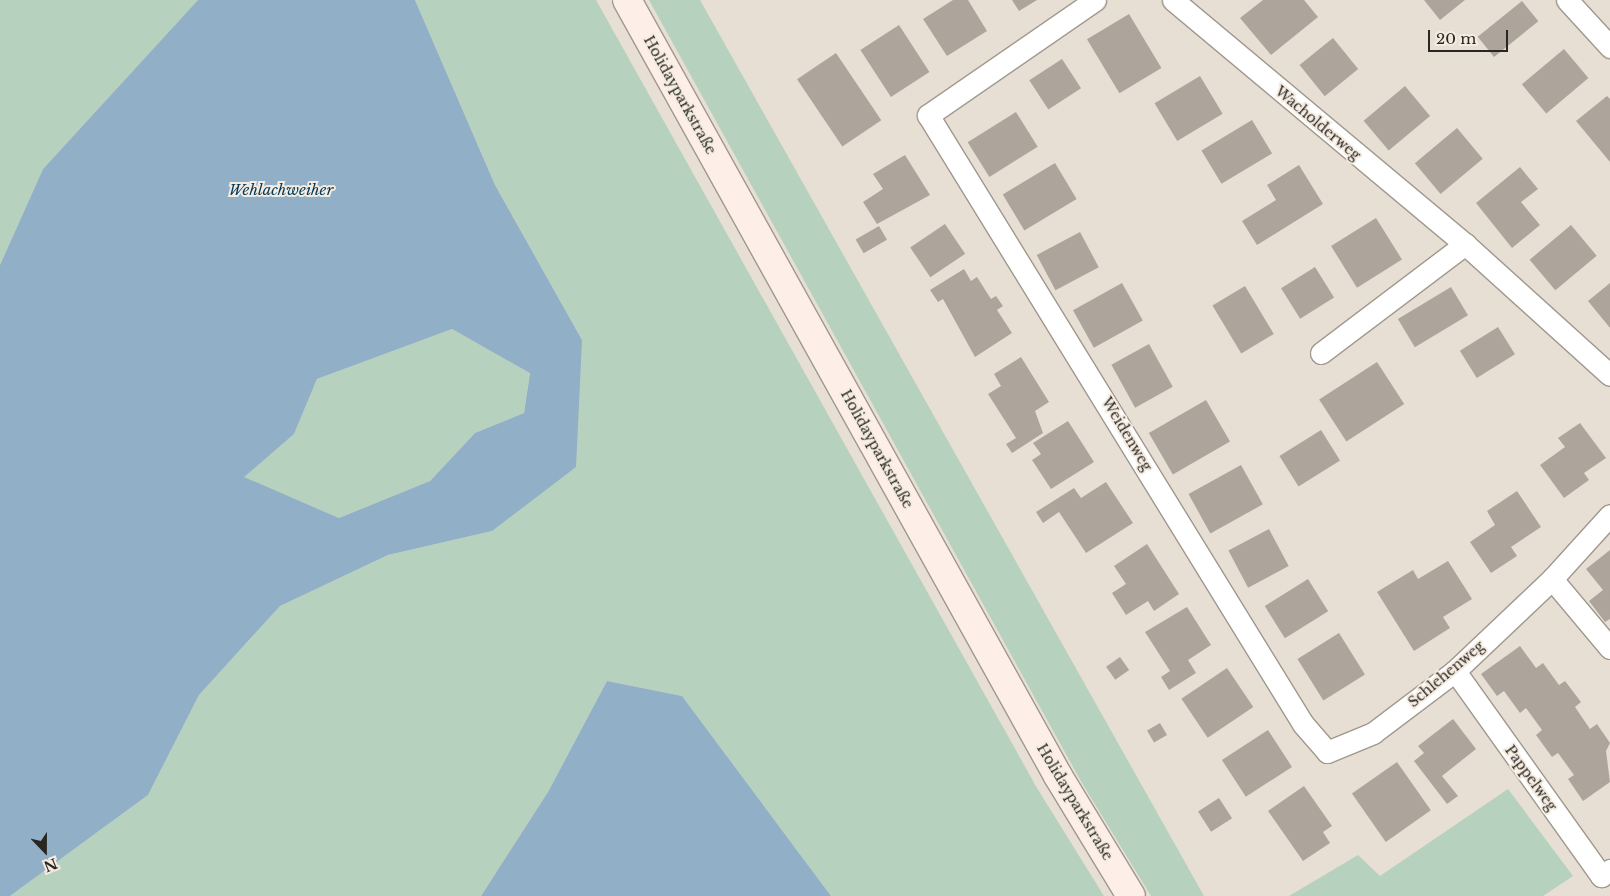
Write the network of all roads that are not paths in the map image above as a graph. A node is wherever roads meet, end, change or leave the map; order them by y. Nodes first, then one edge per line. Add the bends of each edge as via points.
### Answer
1 (626, 0) edge
2 (1096, 0) edge
3 (1172, 0) edge
4 (1566, 0) edge
5 (1610, 47) edge
6 (1466, 244) junction
7 (1321, 353) dead end
8 (1610, 375) edge
9 (1610, 515) edge
10 (1552, 579) junction
11 (1610, 648) edge
12 (1455, 670) junction
13 (1327, 752) joint
14 (1610, 870) edge
15 (1132, 896) edge

1 - 15 main road, Holidayparkstraße via 1054,767
2 - 13 street, Weidenweg via 928,114 1302,724
3 - 6 street, Wacholderweg
4 - 5 street
6 - 7 street
6 - 8 street, Wacholderweg
9 - 10 street, Schlehenweg
10 - 11 street
10 - 12 street, Schlehenweg
12 - 13 street, Schlehenweg via 1373,733
12 - 14 street, Pappelweg via 1601,876

